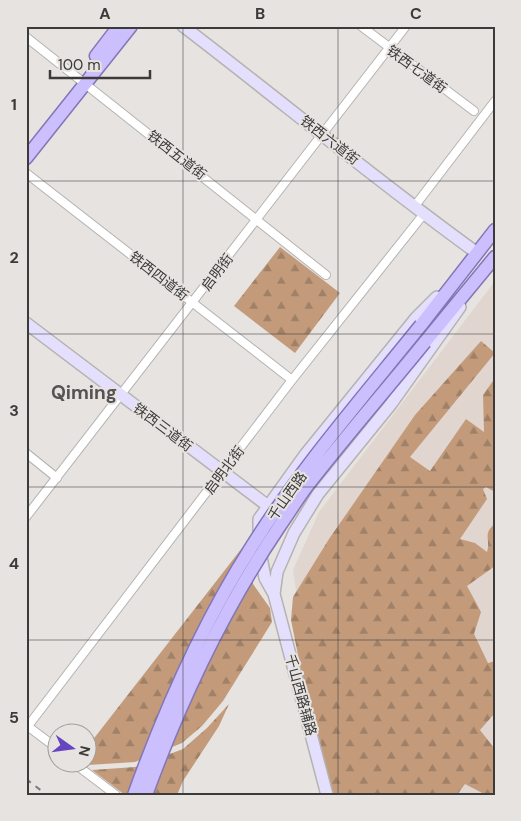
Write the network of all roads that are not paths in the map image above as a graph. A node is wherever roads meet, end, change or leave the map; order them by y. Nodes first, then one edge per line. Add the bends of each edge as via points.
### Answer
1 (119, 26) edge
2 (131, 26) edge
3 (183, 26) edge
4 (361, 26) edge
5 (406, 26) edge
6 (26, 37) edge
7 (389, 48) junction
8 (82, 81) junction
9 (495, 101) edge
10 (474, 111) dead end
11 (323, 134) junction
12 (26, 146) edge
13 (26, 158) edge
14 (26, 173) edge
15 (414, 207) junction
16 (423, 215) junction
17 (257, 218) junction
18 (495, 230) edge
19 (477, 253) junction
20 (492, 260) edge
21 (466, 268) junction
22 (326, 275) dead end
23 (194, 303) junction
24 (26, 323) edge
25 (292, 380) junction
26 (121, 395) junction
27 (26, 453) edge
28 (222, 472) junction
29 (57, 478) junction
30 (288, 478) junction
31 (252, 494) junction
32 (268, 506) junction
33 (26, 517) edge
34 (259, 519) junction
35 (294, 533) junction
36 (274, 594) junction
37 (27, 726) edge
38 (48, 742) edge
39 (88, 774) edge
40 (116, 795) edge
41 (134, 795) edge
42 (146, 795) edge
43 (327, 795) edge

1 - 8 main road
2 - 8 main road
3 - 11 main road, 铁西六道街
4 - 7 street, 铁西七道街
5 - 7 street, 启明街
6 - 8 street, 铁西五道街
7 - 10 street, 铁西七道街
7 - 11 street, 启明街
8 - 12 main road
8 - 13 main road
8 - 17 street, 铁西五道街
9 - 15 street
11 - 15 main road, 铁西六道街
11 - 17 street, 启明街
14 - 23 street, 铁西四道街
15 - 16 main road, 铁西六道街
16 - 19 main road, 铁西六道街
16 - 25 street, 启明北街
17 - 22 street, 铁西五道街
17 - 23 street, 启明街
18 - 19 main road, 千山西路
19 - 21 main road, 千山西路
20 - 35 main road via 391,404 318,494
20 - 42 main road, 千山西路, bridge via 306,487 261,553 192,682
21 - 30 main road via 416,318
21 - 41 main road, 千山西路, bridge via 297,480 251,547 181,676
23 - 25 street, 铁西四道街
23 - 26 street, 启明街
24 - 26 main road, 铁西三道街
25 - 28 street, 启明北街
26 - 28 main road, 铁西三道街
26 - 29 street, 启明街
27 - 29 street
28 - 31 main road, 铁西三道街
28 - 37 street, 启明北街
29 - 33 street, 启明街
30 - 31 main road via 269,492
30 - 32 main road
31 - 32 main road, 铁西三道街
31 - 34 main road
32 - 34 main road
32 - 35 main road, 铁西三道街
34 - 36 main road via 259,546 265,578
35 - 36 main road via 277,572
36 - 43 main road, 千山西路辅路
37 - 38 street
39 - 40 street

